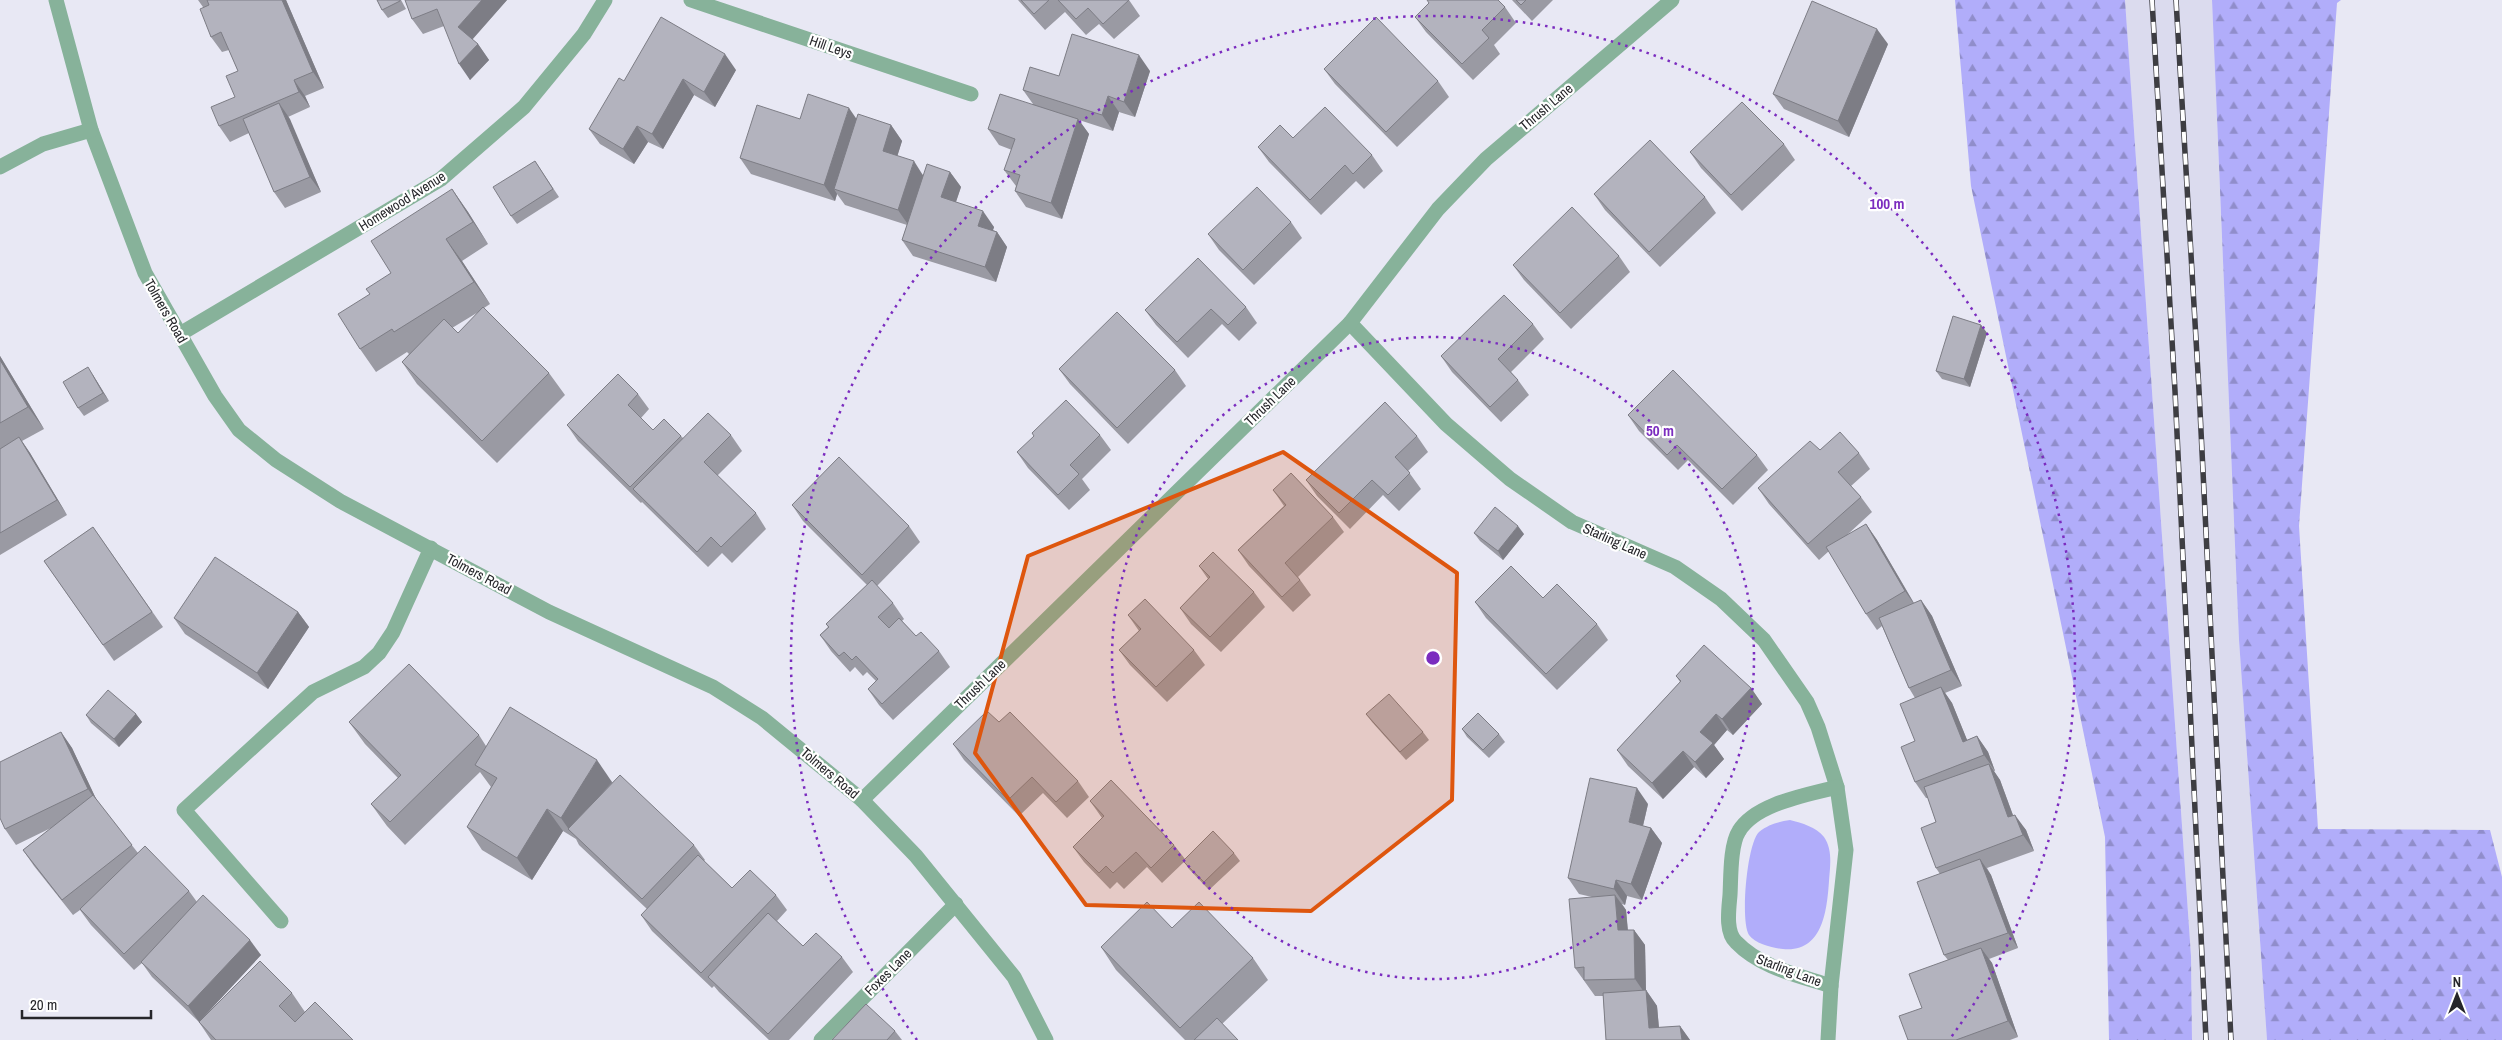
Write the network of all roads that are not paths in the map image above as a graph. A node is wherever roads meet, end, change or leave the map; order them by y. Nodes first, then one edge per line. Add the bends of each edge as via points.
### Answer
1 (56, 0) edge
2 (605, 0) edge
3 (691, 0) edge
4 (1672, 0) edge
5 (971, 94) dead end
6 (91, 130) junction
7 (0, 167) edge
8 (1350, 323) junction
9 (180, 334) junction
10 (431, 548) junction
11 (1837, 788) junction
12 (862, 800) junction
13 (956, 904) junction
14 (280, 921) dead end
15 (1831, 986) junction
16 (820, 1040) edge
17 (1046, 1040) edge
18 (1828, 1040) edge

1 - 6 street, Tolmers Road
2 - 9 street, Homewood Avenue via 584,34 524,107 441,179
3 - 5 street, Hill Leys
4 - 8 street, Thrush Lane via 1486,159 1438,210
6 - 7 street via 43,144
6 - 9 street, Tolmers Road via 145,273
8 - 11 street, Starling Lane via 1446,424 1510,479 1572,522 1675,567 1721,599 1764,640 1807,702
8 - 12 street, Thrush Lane
9 - 10 street, Tolmers Road via 215,396 239,430 276,460 340,501
10 - 12 street, Tolmers Road via 550,612 713,687 762,718
10 - 14 street via 393,632 380,653 364,667 313,692 184,810
11 - 15 street, Starling Lane via 1846,850
11 - 15 street, Starling Lane via 1782,802 1759,812 1738,831 1728,917 1734,940 1754,959
12 - 13 street, Tolmers Road via 916,856
13 - 16 street, Foxes Lane
13 - 17 street, Tolmers Road via 1014,978
15 - 18 street, Starling Lane

